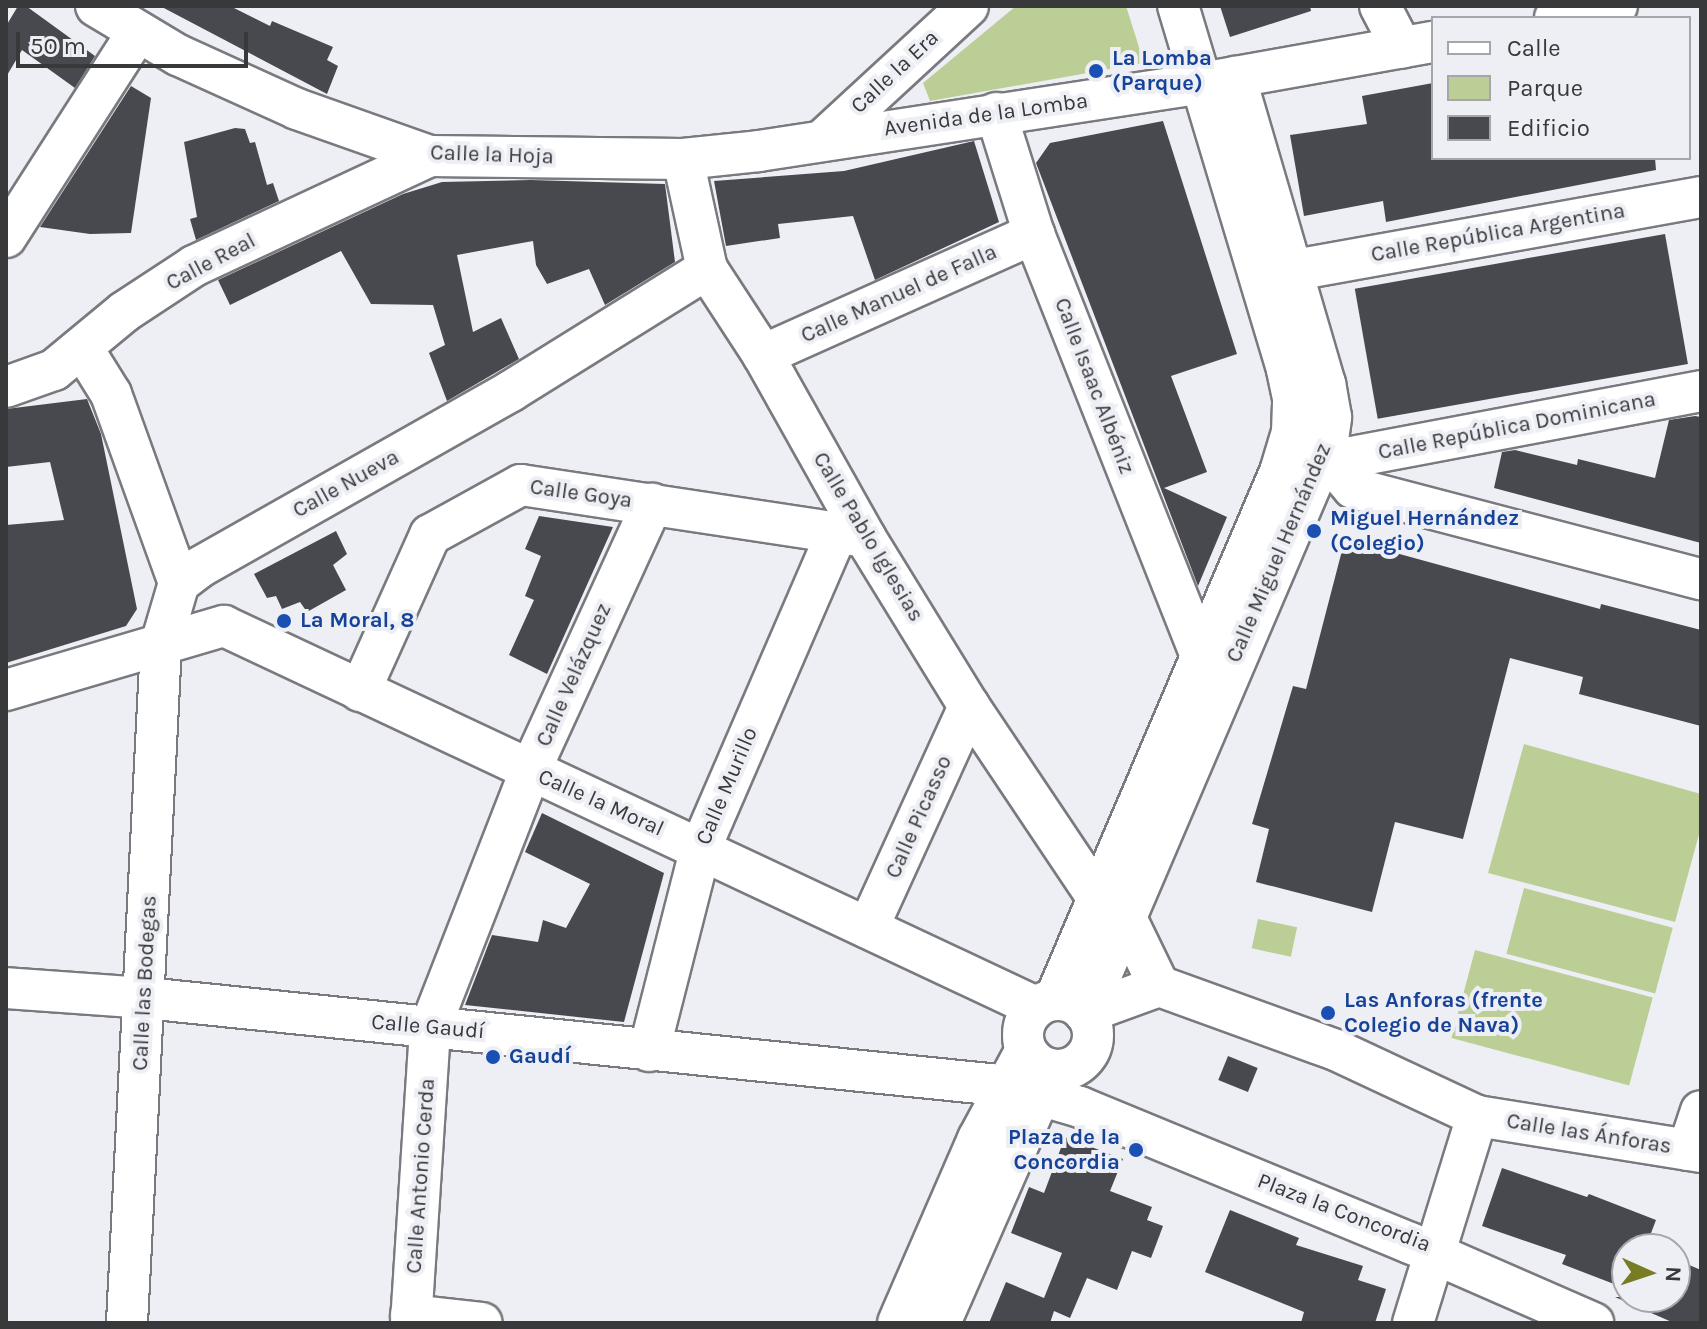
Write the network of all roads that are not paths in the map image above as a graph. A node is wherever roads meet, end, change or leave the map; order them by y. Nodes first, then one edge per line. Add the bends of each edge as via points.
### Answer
1 (96, 6) edge
2 (968, 6) edge
3 (1178, 6) edge
4 (1380, 6) edge
5 (1617, 6) edge
6 (1565, 16) edge
7 (137, 33) junction
8 (1418, 45) edge
9 (1218, 80) junction
10 (996, 113) junction
11 (823, 140) junction
12 (430, 156) junction
13 (683, 159) junction
14 (1701, 197) edge
15 (1034, 234) junction
16 (6, 237) edge
17 (707, 269) junction
18 (1295, 270) junction
19 (83, 349) junction
20 (763, 355) junction
21 (6, 387) edge
22 (1701, 391) edge
23 (1330, 471) junction
24 (652, 504) junction
25 (851, 535) junction
26 (1701, 579) edge
27 (179, 583) junction
28 (161, 644) junction
29 (1201, 655) junction
30 (6, 690) edge
31 (360, 691) junction
32 (969, 706) junction
33 (530, 771) junction
34 (701, 847) junction
35 (1111, 906) junction
36 (868, 928) junction
37 (1159, 986) junction
38 (6, 988) edge
39 (145, 998) junction
40 (1059, 1006) junction
41 (430, 1028) junction
42 (649, 1051) junction
43 (1031, 1075) junction
44 (1701, 1111) edge
45 (1477, 1116) junction
46 (1695, 1151) edge
47 (1436, 1254) junction
48 (411, 1319) edge
49 (127, 1323) edge
50 (482, 1323) edge
51 (898, 1323) edge
52 (940, 1323) edge
53 (1413, 1323) edge
54 (1593, 1323) edge

1 - 7 street, Calle la Hoja
2 - 11 street, Calle la Era
3 - 9 street
4 - 8 street
5 - 6 street
7 - 12 street, Calle la Hoja via 297,109
7 - 16 street
8 - 9 street, Avenida de la Lomba
9 - 10 street, Avenida de la Lomba
9 - 18 street, Calle Miguel Hernández
9 - 29 street, Calle Miguel Hernández via 1293,398 1292,432 1280,472
10 - 11 street, Avenida de la Lomba
10 - 15 street, Calle Isaac Albéniz
11 - 13 street, Calle la Hoja
12 - 13 street, Calle la Hoja
12 - 19 street, Calle Real via 194,266 124,312
13 - 17 street, Calle Pablo Iglesias
14 - 18 street, Calle República Argentina
15 - 20 street, Calle Manuel de Falla
15 - 29 street, Calle Isaac Albéniz
17 - 20 street, Calle Pablo Iglesias
17 - 27 street, Calle Nueva via 511,391
18 - 23 street, Calle Miguel Hernández via 1331,417
19 - 21 street, Calle Real via 54,370
19 - 27 street via 111,394
20 - 25 street, Calle Pablo Iglesias
22 - 23 street, Calle República Dominicana via 1352,457
23 - 26 street via 1353,488
23 - 35 street, Calle Miguel Hernández
24 - 25 street, Calle Goya
24 - 31 street, Calle Goya via 521,485 430,535
24 - 33 street, Calle Velázquez
25 - 32 street, Calle Pablo Iglesias
25 - 34 street, Calle Murillo
27 - 28 street
28 - 30 street
28 - 31 street, Calle la Moral via 224,626
28 - 39 street, Calle las Bodegas
29 - 35 street, Calle Miguel Hernández
31 - 33 street, Calle la Moral
32 - 35 street, Calle Pablo Iglesias
32 - 36 street, Calle Picasso
33 - 34 street, Calle la Moral
33 - 41 street, Calle Velázquez
34 - 36 street, Calle la Moral
34 - 42 street, Calle Murillo
35 - 37 street, Calle Pablo Iglesias
35 - 40 street, Calle Miguel Hernández
36 - 40 street, Calle la Moral
37 - 40 street
37 - 45 street via 1336,1050
38 - 39 street, Calle Gaudí
39 - 41 street, Calle Gaudí
39 - 49 street, Calle las Bodegas
40 - 43 street via 1026,1019 1023,1035
40 - 43 street via 1092,1028 1091,1045 1083,1060 1068,1068
41 - 42 street, Calle Gaudí
41 - 48 street, Calle Antonio Cerda
42 - 43 street, Calle Gaudí
43 - 47 street, Plaza la Concordia
43 - 51 street via 978,1139
43 - 52 street
44 - 46 street
45 - 46 street, Calle las Ánforas
45 - 47 street, Plaza la Concordia
47 - 53 street
47 - 54 street
48 - 50 street

